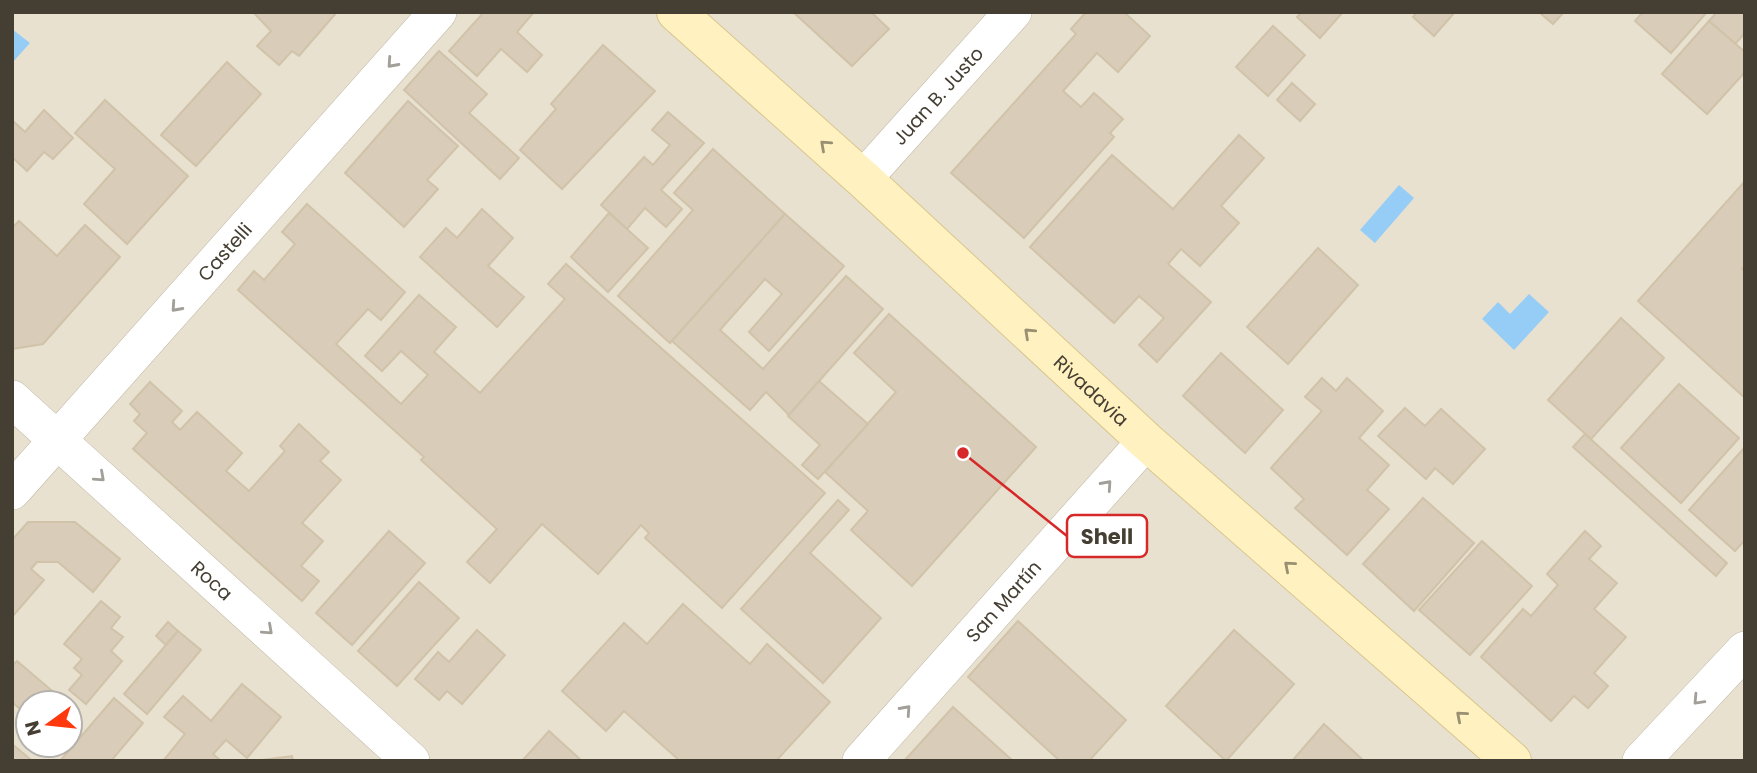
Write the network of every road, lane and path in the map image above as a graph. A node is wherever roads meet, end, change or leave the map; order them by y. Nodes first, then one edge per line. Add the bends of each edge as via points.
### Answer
1 (438, 12) edge
2 (676, 12) edge
3 (1013, 12) edge
4 (863, 179) junction
5 (12, 399) edge
6 (58, 440) junction
7 (1146, 442) junction
8 (12, 491) edge
9 (1745, 650) edge
10 (411, 761) edge
11 (861, 761) edge
12 (1512, 761) edge
13 (1641, 761) edge

1 -> 6 street, Castelli
4 -> 2 street, Rivadavia
3 - 4 street, Juan B. Justo
7 -> 4 street, Rivadavia
5 - 6 street, Roca
6 - 8 street, Castelli
6 -> 10 street, Roca
11 -> 7 street, San Martín
12 -> 7 street, Rivadavia
9 -> 13 street

